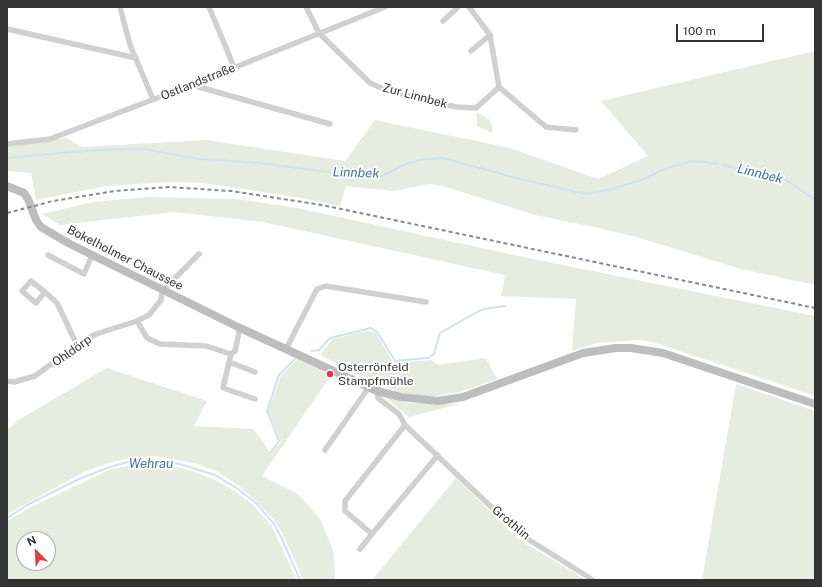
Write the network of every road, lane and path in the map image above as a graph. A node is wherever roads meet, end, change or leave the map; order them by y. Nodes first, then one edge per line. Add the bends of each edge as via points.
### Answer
1 (120, 7) edge
2 (209, 7) edge
3 (306, 7) edge
4 (385, 7) edge
5 (458, 7) edge
6 (469, 7) edge
7 (443, 21) dead end
8 (7, 29) edge
9 (319, 33) junction
10 (490, 35) junction
11 (471, 51) dead end
12 (136, 58) junction
13 (234, 67) junction
14 (191, 85) junction
15 (499, 87) junction
16 (154, 99) junction
17 (330, 124) dead end
18 (576, 130) dead end
19 (7, 144) edge
20 (7, 186) edge
21 (199, 254) dead end
22 (48, 255) dead end
23 (92, 255) junction
24 (162, 291) junction
25 (45, 292) dead end
26 (426, 302) dead end
27 (137, 321) junction
28 (240, 328) junction
29 (77, 345) junction
30 (286, 349) junction
31 (231, 354) junction
32 (229, 362) junction
33 (254, 372) dead end
34 (7, 381) edge
35 (366, 386) junction
36 (377, 391) junction
37 (255, 399) dead end
38 (815, 404) edge
39 (405, 425) junction
40 (325, 450) dead end
41 (438, 455) junction
42 (372, 534) junction
43 (360, 549) dead end
44 (592, 580) edge

1 - 12 street
2 - 13 street
3 - 9 street
4 - 9 street, Ostlandstraße
5 - 7 street
6 - 10 street
8 - 12 street
9 - 13 street, Ostlandstraße
9 - 15 street, Zur Linnbek via 370,83 386,90 456,107 476,108
10 - 11 street
10 - 15 street
12 - 16 street
13 - 14 street, Ostlandstraße
14 - 16 street, Ostlandstraße
14 - 17 street
15 - 18 street via 546,127
16 - 19 street, Ostlandstraße via 50,139
20 - 23 main road, Bokelholmer Chaussee via 18,189 28,199 41,227
21 - 24 street
22 - 23 street via 84,274
23 - 24 main road, Bokelholmer Chaussee
24 - 27 street, Ohldörp via 161,300 149,315
24 - 28 main road, Bokelholmer Chaussee
25 - 29 street via 57,303
26 - 30 street via 326,286 317,289
27 - 29 street, Ohldörp via 96,334
27 - 31 street via 147,338 160,344 206,346
28 - 30 main road, Bokelholmer Chaussee
28 - 31 street via 235,351
29 - 34 street, Ohldörp via 35,376 14,382
30 - 35 main road, Bokelholmer Chaussee
31 - 32 street
32 - 33 street
32 - 37 street via 223,388
35 - 36 main road, Bokelholmer Chaussee
35 - 40 street
36 - 38 main road, Bokelholmer Chaussee via 415,400 450,400 476,393 577,355 631,348 663,353
36 - 39 street, Grothlin via 378,398 399,414
39 - 41 street, Grothlin
39 - 42 street via 345,501 345,511
41 - 42 street
41 - 44 street, Grothlin via 522,536
42 - 43 street

